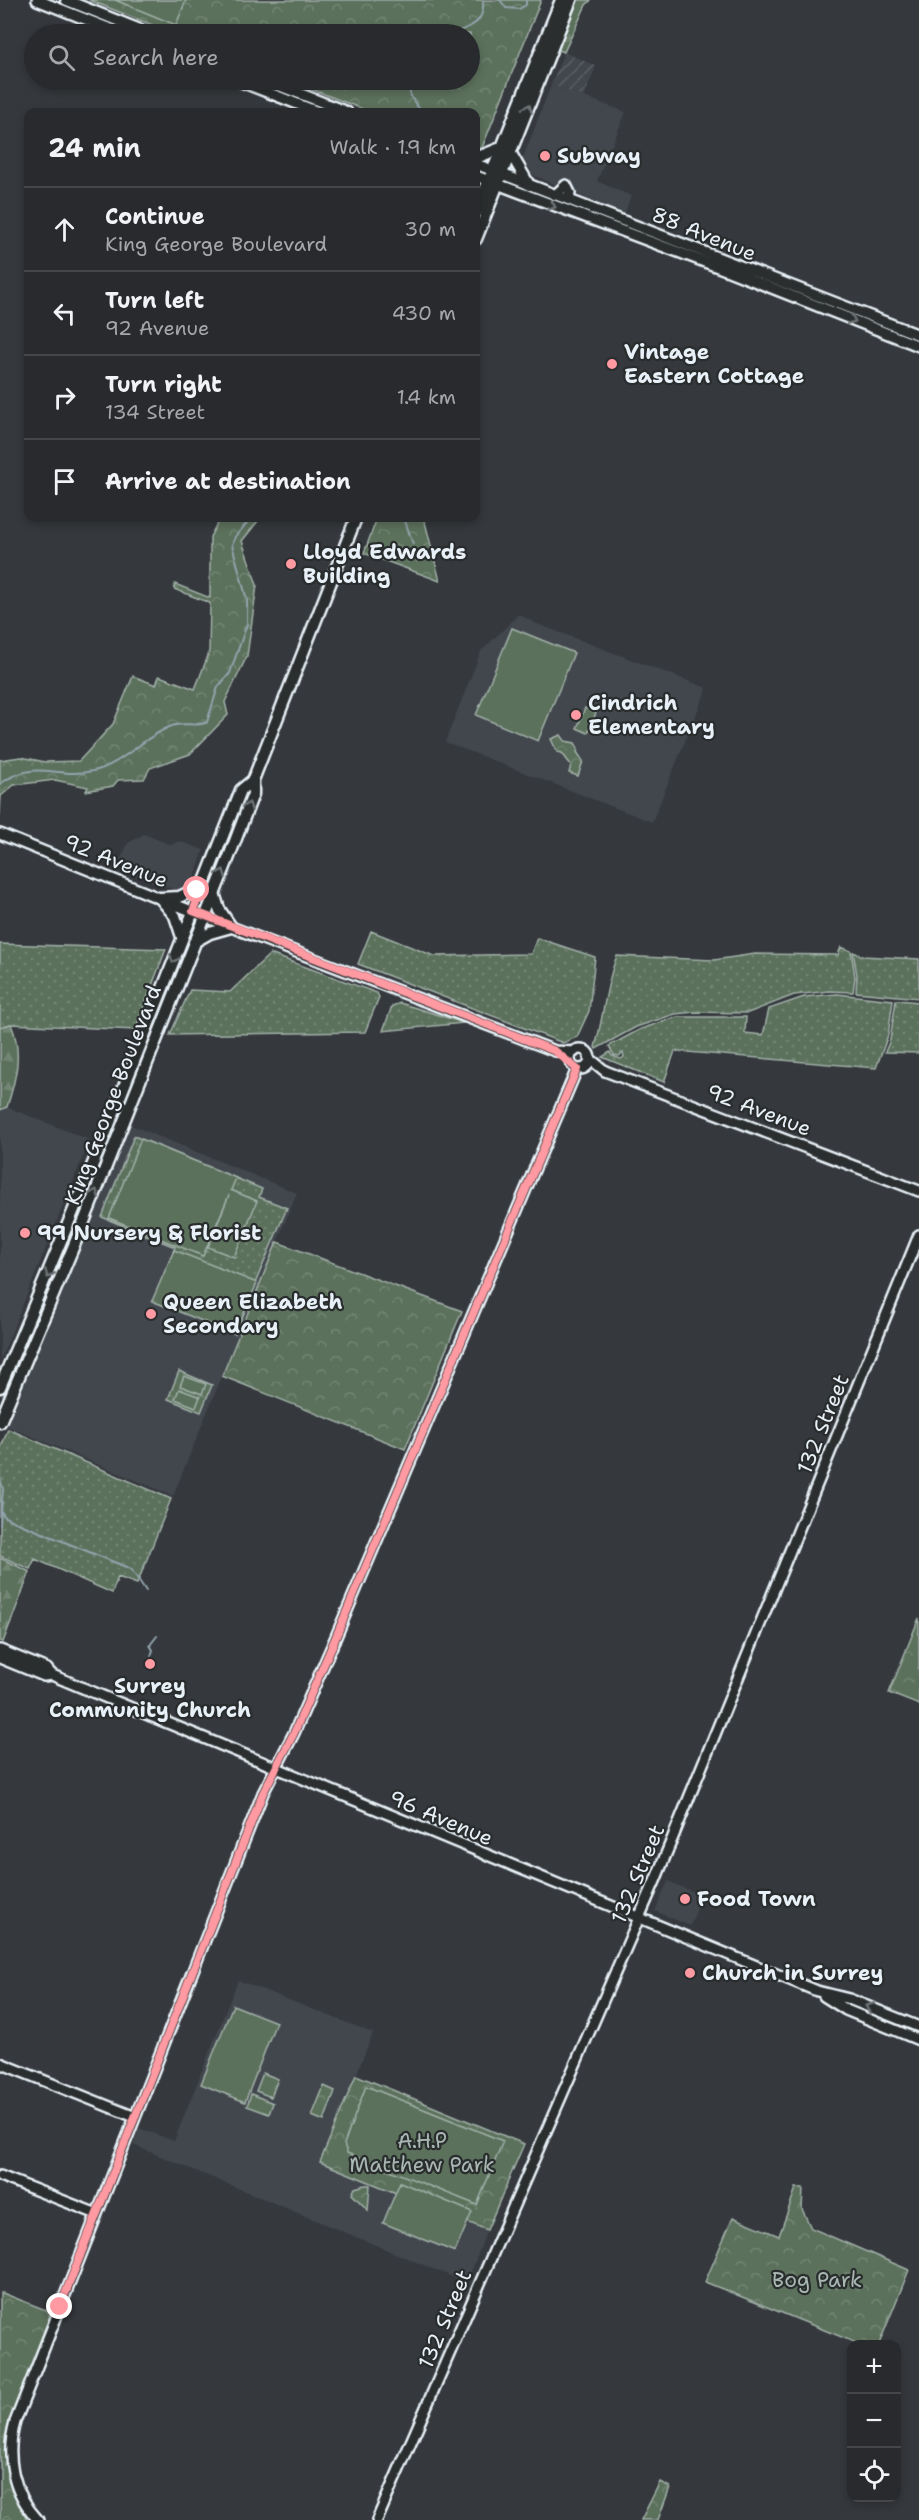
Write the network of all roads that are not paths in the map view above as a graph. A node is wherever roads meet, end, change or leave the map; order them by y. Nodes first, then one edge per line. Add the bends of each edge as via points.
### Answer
1 (38, 0) edge
2 (66, 0) edge
3 (561, 0) edge
4 (571, 0) edge
5 (98, 24) edge
6 (127, 24) edge
7 (262, 90) edge
8 (291, 90) edge
9 (308, 108) edge
10 (337, 108) edge
11 (505, 150) junction
12 (480, 157) edge
13 (480, 167) edge
14 (480, 176) edge
15 (495, 178) junction
16 (529, 185) junction
17 (480, 202) edge
18 (480, 226) edge
19 (919, 335) edge
20 (919, 346) edge
21 (354, 522) edge
22 (253, 780) junction
23 (0, 834) edge
24 (203, 886) junction
25 (214, 893) junction
26 (160, 898) junction
27 (193, 911) junction
28 (204, 916) junction
29 (231, 927) junction
30 (182, 937) junction
31 (194, 943) junction
32 (555, 1051) junction
33 (574, 1052) junction
34 (589, 1058) junction
35 (577, 1066) junction
36 (605, 1071) junction
37 (919, 1191) edge
38 (919, 1235) edge
39 (1, 1380) edge
40 (17, 1382) junction
41 (0, 1422) edge
42 (0, 1650) edge
43 (0, 1658) edge
44 (52, 1675) junction
45 (275, 1769) junction
46 (639, 1919) junction
47 (817, 1991) junction
48 (919, 2027) edge
49 (919, 2040) edge
50 (0, 2063) edge
51 (135, 2117) junction
52 (0, 2176) edge
53 (97, 2214) junction
54 (38, 2520) edge
55 (377, 2520) edge

1 - 5 main road
2 - 6 main road
3 - 11 main road
11 -> 4 main road
7 - 9 main road
8 - 10 main road
11 - 12 main road
11 - 15 main road
11 - 16 main road
13 - 15 main road, 88 Avenue
14 - 15 main road, 88 Avenue
15 - 16 main road, 88 Avenue
15 - 17 main road
15 - 18 main road
15 -> 20 main road, 88 Avenue
16 - 19 main road, 88 Avenue via 555,195 566,185 569,200
21 - 22 main road, King George Boulevard
22 - 24 main road, King George Boulevard via 241,790
25 -> 22 main road, King George Boulevard via 253,794
23 - 26 main road, 92 Avenue
24 - 26 main road via 179,897
24 - 27 main road, King George Boulevard
25 - 28 main road, King George Boulevard
25 - 29 main road
26 - 27 main road, 92 Avenue
26 - 30 main road via 176,915
27 - 28 main road, 92 Avenue
27 - 30 main road, King George Boulevard
28 - 29 main road, 92 Avenue
28 - 31 main road, King George Boulevard
29 - 31 main road
29 - 32 main road, 92 Avenue
30 -> 39 main road, King George Boulevard via 94,1161
40 -> 31 main road, King George Boulevard
32 - 33 main road
32 - 35 main road
33 - 34 main road, 92 Avenue via 584,1051
33 - 35 main road via 570,1056
34 - 35 main road
34 - 36 main road, 92 Avenue
35 - 36 main road
35 - 45 main road via 332,1646
36 - 37 main road, 92 Avenue
38 - 46 main road, 132 Street
39 - 40 main road
40 - 41 main road, King George Boulevard
42 - 44 main road, 96 Avenue via 47,1669
43 - 44 main road, 96 Avenue via 44,1676
44 - 45 main road, 96 Avenue
45 - 46 main road, 96 Avenue
45 - 51 main road
46 - 47 main road, 96 Avenue
46 - 55 main road, 132 Street
48 -> 47 main road, 96 Avenue via 849,1999
47 - 49 main road, 96 Avenue via 846,2010
50 - 51 main road
51 - 53 main road
52 - 53 main road
53 - 54 main road via 12,2433 12,2470 19,2493

